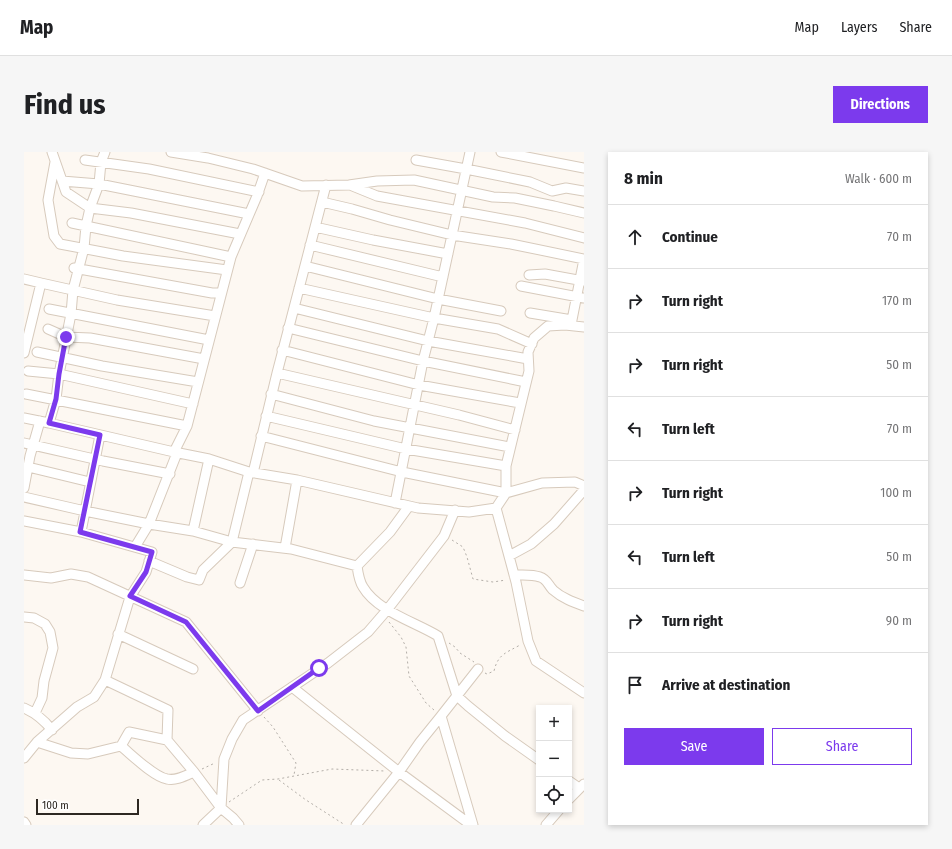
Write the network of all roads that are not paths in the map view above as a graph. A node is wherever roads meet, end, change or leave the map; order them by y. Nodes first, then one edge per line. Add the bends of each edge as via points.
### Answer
1 (52, 152) edge
2 (105, 152) edge
3 (171, 152) edge
4 (470, 152) edge
5 (501, 152) edge
6 (85, 160) dead end
7 (416, 160) dead end
8 (54, 162) junction
9 (101, 162) junction
10 (466, 168) junction
11 (584, 168) edge
12 (265, 173) junction
13 (62, 181) junction
14 (99, 184) junction
15 (326, 185) junction
16 (349, 185) junction
17 (461, 190) junction
18 (584, 191) edge
19 (259, 192) junction
20 (322, 202) junction
21 (90, 208) junction
22 (457, 210) junction
23 (584, 213) edge
24 (249, 214) junction
25 (72, 223) dead end
26 (86, 226) junction
27 (315, 227) junction
28 (240, 234) junction
29 (452, 235) junction
30 (584, 238) edge
31 (310, 245) junction
32 (84, 248) junction
33 (448, 254) junction
34 (231, 257) junction
35 (584, 259) edge
36 (305, 266) junction
37 (75, 268) junction
38 (227, 270) junction
39 (529, 275) dead end
40 (443, 277) junction
41 (24, 279) edge
42 (582, 281) edge
43 (41, 283) junction
44 (521, 286) dead end
45 (299, 288) junction
46 (73, 290) junction
47 (221, 293) junction
48 (580, 297) edge
49 (438, 299) junction
50 (294, 308) junction
51 (49, 309) dead end
52 (501, 311) dead end
53 (530, 313) dead end
54 (71, 314) junction
55 (215, 316) junction
56 (434, 318) junction
57 (572, 323) junction
58 (584, 327) edge
59 (288, 328) junction
60 (48, 329) dead end
61 (66, 337) junction
62 (209, 340) junction
63 (428, 341) junction
64 (532, 344) junction
65 (282, 350) junction
66 (37, 352) dead end
67 (24, 353) edge
68 (63, 358) junction
69 (204, 359) junction
70 (528, 359) junction
71 (423, 361) junction
72 (28, 371) dead end
73 (276, 373) junction
74 (59, 374) junction
75 (198, 382) junction
76 (526, 382) junction
77 (419, 385) junction
78 (26, 394) dead end
79 (271, 394) junction
80 (56, 399) junction
81 (520, 403) junction
82 (193, 404) junction
83 (415, 406) junction
84 (266, 416) junction
85 (24, 418) edge
86 (44, 422) junction
87 (187, 426) junction
88 (410, 429) junction
89 (515, 430) junction
90 (100, 435) junction
91 (261, 436) junction
92 (24, 443) edge
93 (34, 445) junction
94 (510, 447) junction
95 (406, 449) junction
96 (176, 453) junction
97 (94, 459) junction
98 (209, 459) junction
99 (506, 466) junction
100 (28, 467) junction
101 (251, 472) junction
102 (402, 472) junction
103 (170, 474) junction
104 (297, 480) junction
105 (90, 482) junction
106 (584, 486) edge
107 (24, 488) edge
108 (584, 490) edge
109 (506, 493) junction
110 (24, 497) edge
111 (395, 503) junction
112 (409, 506) junction
113 (496, 508) junction
114 (455, 510) junction
115 (84, 511) junction
116 (24, 521) edge
117 (148, 524) junction
118 (194, 531) junction
119 (80, 532) junction
120 (232, 542) junction
121 (253, 544) junction
122 (135, 547) junction
123 (285, 548) junction
124 (509, 556) junction
125 (149, 562) junction
126 (357, 566) junction
127 (24, 575) edge
128 (515, 577) junction
129 (240, 583) dead end
130 (130, 596) junction
131 (584, 606) edge
132 (387, 610) junction
133 (24, 617) edge
134 (118, 634) junction
135 (193, 669) dead end
136 (478, 670) road end
137 (105, 680) junction
138 (292, 687) junction
139 (584, 693) edge
140 (457, 696) junction
141 (24, 708) edge
142 (258, 711) junction
143 (35, 713) junction
144 (441, 716) junction
145 (52, 730) junction
146 (167, 740) junction
147 (37, 742) junction
148 (121, 746) junction
149 (24, 758) edge
150 (536, 758) edge
151 (194, 772) junction
152 (399, 772) junction
153 (572, 782) edge
154 (582, 786) edge
155 (572, 796) edge
156 (221, 808) junction
157 (556, 813) edge
158 (24, 822) edge
159 (26, 825) edge
160 (203, 825) edge
161 (239, 825) edge
162 (356, 825) edge
163 (472, 825) edge
164 (546, 825) edge

1 - 8 street
2 - 9 street
3 - 12 street via 208,158
4 - 10 street
5 - 11 street
6 - 9 street
7 - 10 street
8 - 13 street
8 - 32 street via 48,200 54,236 60,244
9 - 14 street
9 - 19 street via 149,169
10 - 17 street
10 - 18 street via 530,182 552,191 566,188
12 - 15 street via 302,186
12 - 19 street
13 - 14 street
13 - 21 street via 66,192
14 - 21 street
14 - 24 street
15 - 16 street
15 - 20 street
16 - 17 street via 414,180
16 - 22 street via 377,196
17 - 22 street
17 - 23 street via 493,197 515,198
19 - 24 street
20 - 27 street
20 - 29 street
21 - 26 street
21 - 28 street via 131,213
22 - 29 street
22 - 30 street
24 - 28 street
25 - 26 street
26 - 32 street
26 - 34 street
27 - 31 street
27 - 33 street
28 - 34 street
29 - 33 street
29 - 35 street
31 - 36 street
31 - 40 street
32 - 37 street
32 - 38 street
33 - 40 street
34 - 38 street
35 - 42 street
36 - 45 street
36 - 49 street
37 - 46 street
37 - 47 street
38 - 47 street
39 - 42 street via 545,274
40 - 49 street
41 - 43 street
42 - 48 street
43 - 46 street
43 - 67 street
44 - 48 street
45 - 50 street
45 - 56 street
46 - 54 street
46 - 55 street
47 - 55 street
48 - 57 street
49 - 52 street
49 - 56 street
50 - 59 street
50 - 63 street
51 - 54 street
53 - 57 street
54 - 61 street
54 - 62 street
55 - 62 street
56 - 63 street
56 - 64 street via 498,329
57 - 58 street
57 - 64 street via 548,326 534,338
59 - 65 street
59 - 71 street
60 - 61 street
61 - 68 street
61 - 69 street via 90,338
62 - 69 street
63 - 70 street
63 - 71 street
64 - 70 street
65 - 73 street
65 - 77 street
66 - 68 street
68 - 74 street
68 - 75 street
69 - 75 street
70 - 76 street via 529,371
71 - 76 street
71 - 77 street
72 - 74 street
73 - 79 street
73 - 83 street
74 - 80 street
74 - 82 street
75 - 82 street
76 - 81 street
77 - 81 street
77 - 83 street
78 - 80 street
79 - 84 street
79 - 88 street
80 - 86 street
80 - 87 street
81 - 89 street
82 - 87 street
83 - 88 street
83 - 89 street
84 - 91 street
84 - 95 street
85 - 86 street
86 - 90 street
86 - 93 street
87 - 96 street
88 - 94 street
88 - 95 street
89 - 94 street
90 - 96 street
90 - 97 street
91 - 101 street
91 - 102 street
92 - 93 street
93 - 97 street
93 - 100 street
94 - 99 street
95 - 99 street
95 - 102 street
96 - 98 street
96 - 103 street
97 - 103 street
97 - 105 street
98 - 101 street
98 - 118 street
99 - 109 street
100 - 105 street
100 - 107 street
101 - 104 street
101 - 120 street
102 - 109 street
102 - 111 street
103 - 117 street
104 - 111 street
104 - 123 street
105 - 115 street
106 - 109 street via 575,482 542,483
108 - 124 street via 554,524 531,544
109 - 113 street
110 - 115 street
111 - 112 street
112 - 114 street
112 - 126 street via 390,532
113 - 114 street via 469,512
113 - 124 street
114 - 132 street via 444,536
115 - 117 street
115 - 119 street
116 - 119 street
117 - 118 street
117 - 122 street
118 - 120 street
119 - 122 street
120 - 121 street
120 - 125 street via 203,570 199,580
121 - 123 street
121 - 129 street
122 - 125 street via 152,552
123 - 126 street
124 - 128 street
125 - 130 street via 146,572
126 - 132 street via 363,588
127 - 130 street via 51,578 70,574 88,577
128 - 131 street via 540,577 564,598
128 - 139 street via 528,641 536,661
130 - 134 street
130 - 142 street via 186,622
132 - 138 street via 368,632
132 - 140 street via 438,636
133 - 143 street via 34,618 45,624 50,632 53,648 42,698
134 - 135 street
134 - 137 street
136 - 140 street
137 - 145 street via 94,697
137 - 146 street via 168,710
138 - 142 street
138 - 152 street
140 - 144 street
140 - 150 street
141 - 143 street
142 - 156 street via 243,720 238,727 224,759
143 - 145 street
144 - 152 street
144 - 163 street
145 - 147 street
146 - 148 street via 129,732
146 - 151 street
147 - 148 street via 70,753 88,754
147 - 149 street
148 - 151 street via 153,773 166,779
151 - 156 street
152 - 162 street
152 - 163 street
153 - 154 street
154 - 155 street
156 - 160 street
156 - 161 street
157 - 164 street
158 - 159 street

